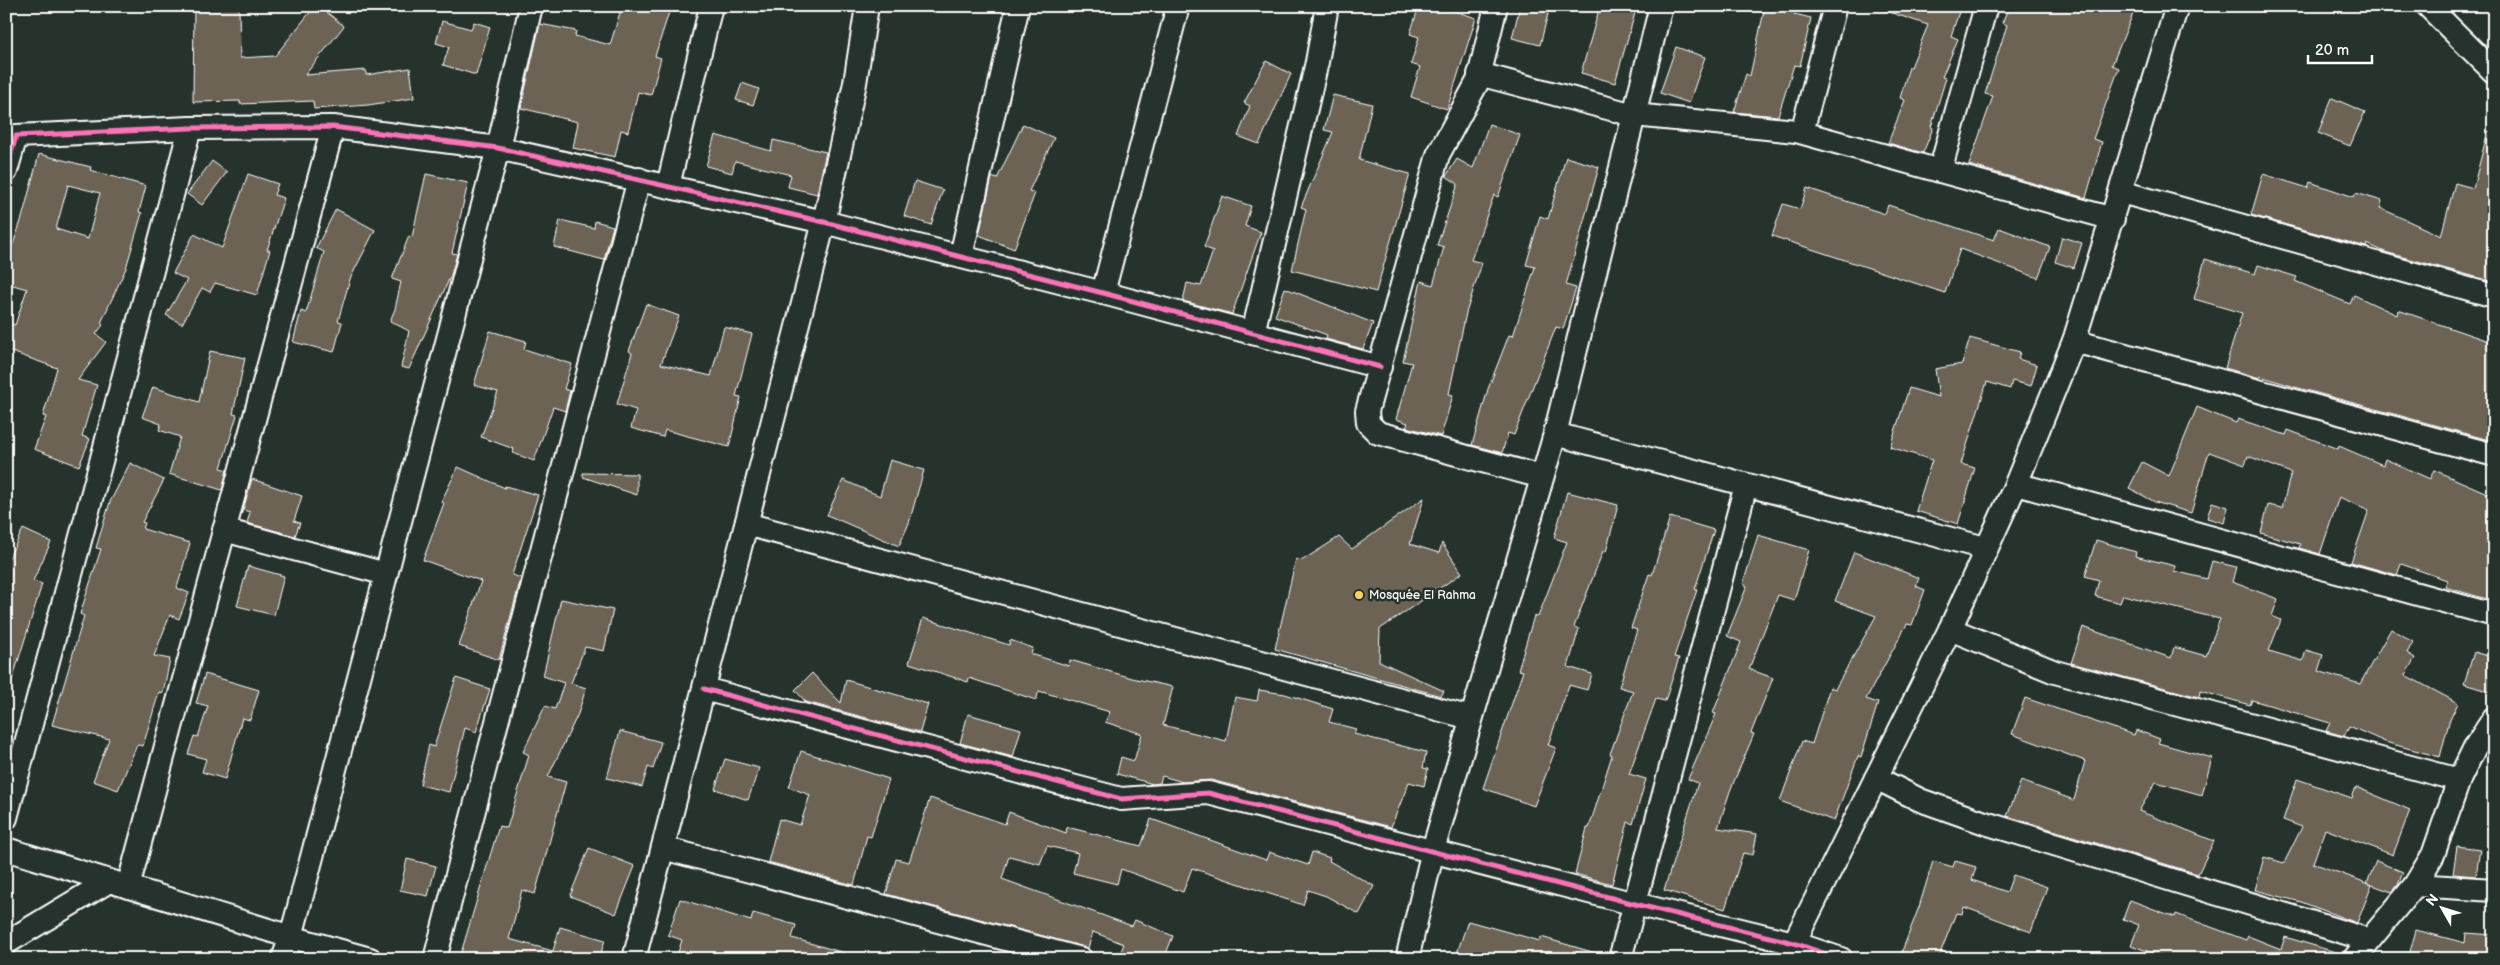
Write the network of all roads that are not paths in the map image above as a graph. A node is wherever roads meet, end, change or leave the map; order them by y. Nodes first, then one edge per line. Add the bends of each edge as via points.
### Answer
1 (531, 6) edge
2 (711, 6) edge
3 (867, 6) edge
4 (1018, 6) edge
5 (1178, 6) edge
6 (1327, 6) edge
7 (1496, 6) edge
8 (1661, 6) edge
9 (1835, 6) edge
10 (1986, 6) edge
11 (2177, 6) edge
12 (2428, 6) edge
13 (2494, 72) edge
14 (1479, 74) junction
15 (1634, 115) junction
16 (333, 127) junction
17 (190, 128) junction
18 (1802, 132) junction
19 (498, 148) junction
20 (6, 171) edge
21 (1940, 171) junction
22 (638, 179) junction
23 (668, 186) junction
24 (2121, 192) junction
25 (2113, 219) junction
26 (824, 222) junction
27 (961, 256) junction
28 (1103, 292) junction
29 (2494, 296) edge
30 (1253, 333) junction
31 (2074, 341) junction
32 (1380, 367) junction
33 (1555, 434) junction
34 (2494, 455) edge
35 (1542, 477) junction
36 (1746, 484) junction
37 (2016, 484) junction
38 (746, 524) junction
39 (224, 530) junction
40 (1985, 548) junction
41 (386, 574) junction
42 (2494, 615) edge
43 (1950, 629) junction
44 (704, 689) junction
45 (1471, 718) junction
46 (2494, 718) edge
47 (1876, 778) junction
48 (2459, 780) junction
49 (6, 818) edge
50 (663, 848) junction
51 (6, 849) edge
52 (1433, 850) junction
53 (119, 884) junction
54 (2415, 885) junction
55 (2494, 890) edge
56 (1635, 904) junction
57 (291, 937) junction
58 (2369, 940) junction
59 (6, 943) edge
60 (1794, 943) junction
61 (283, 959) edge
62 (370, 959) edge
63 (435, 959) edge
64 (634, 959) edge
65 (1081, 959) edge
66 (1407, 959) edge
67 (1620, 959) edge
68 (1840, 959) edge
69 (2354, 959) edge

1 - 19 street
2 - 23 street
3 - 26 street via 855,83
4 - 27 street
5 - 28 street
6 - 30 street via 1317,62
7 - 14 street
8 - 15 street
9 - 18 street
10 - 21 street
11 - 24 street
12 - 13 street
14 - 15 street
14 - 32 street via 1438,155
15 - 18 street
15 - 33 street
16 - 17 street
16 - 19 street
16 - 39 street
17 - 20 street via 16,136
17 - 49 street
18 - 21 street
19 - 22 street
19 - 41 street
21 - 25 street
22 - 23 street
22 - 63 street
23 - 26 street
24 - 25 street
24 - 29 street
25 - 31 street
26 - 27 street
26 - 38 street
27 - 28 street
28 - 30 street
30 - 32 street
31 - 34 street
31 - 37 street
32 - 35 street via 1368,411 1368,423 1378,433
33 - 35 street
33 - 36 street
35 - 45 street
36 - 40 street
36 - 56 street
37 - 40 street
37 - 42 street
38 - 44 street
38 - 45 street
39 - 41 street
39 - 53 street
40 - 43 street
41 - 57 street
43 - 47 street
43 - 48 street via 2055,672
44 - 50 street
44 - 52 street via 1121,799 1208,793
45 - 52 street
46 - 48 street
47 - 58 street via 1920,800 1985,823
47 - 60 street
48 - 54 street via 2434,855
50 - 64 street
50 - 65 street
51 - 53 street
52 - 56 street
52 - 66 street
53 - 57 street
53 - 59 street
54 - 55 street
54 - 58 street
56 - 60 street
56 - 67 street
57 - 61 street
57 - 62 street
58 - 69 street
60 - 68 street

